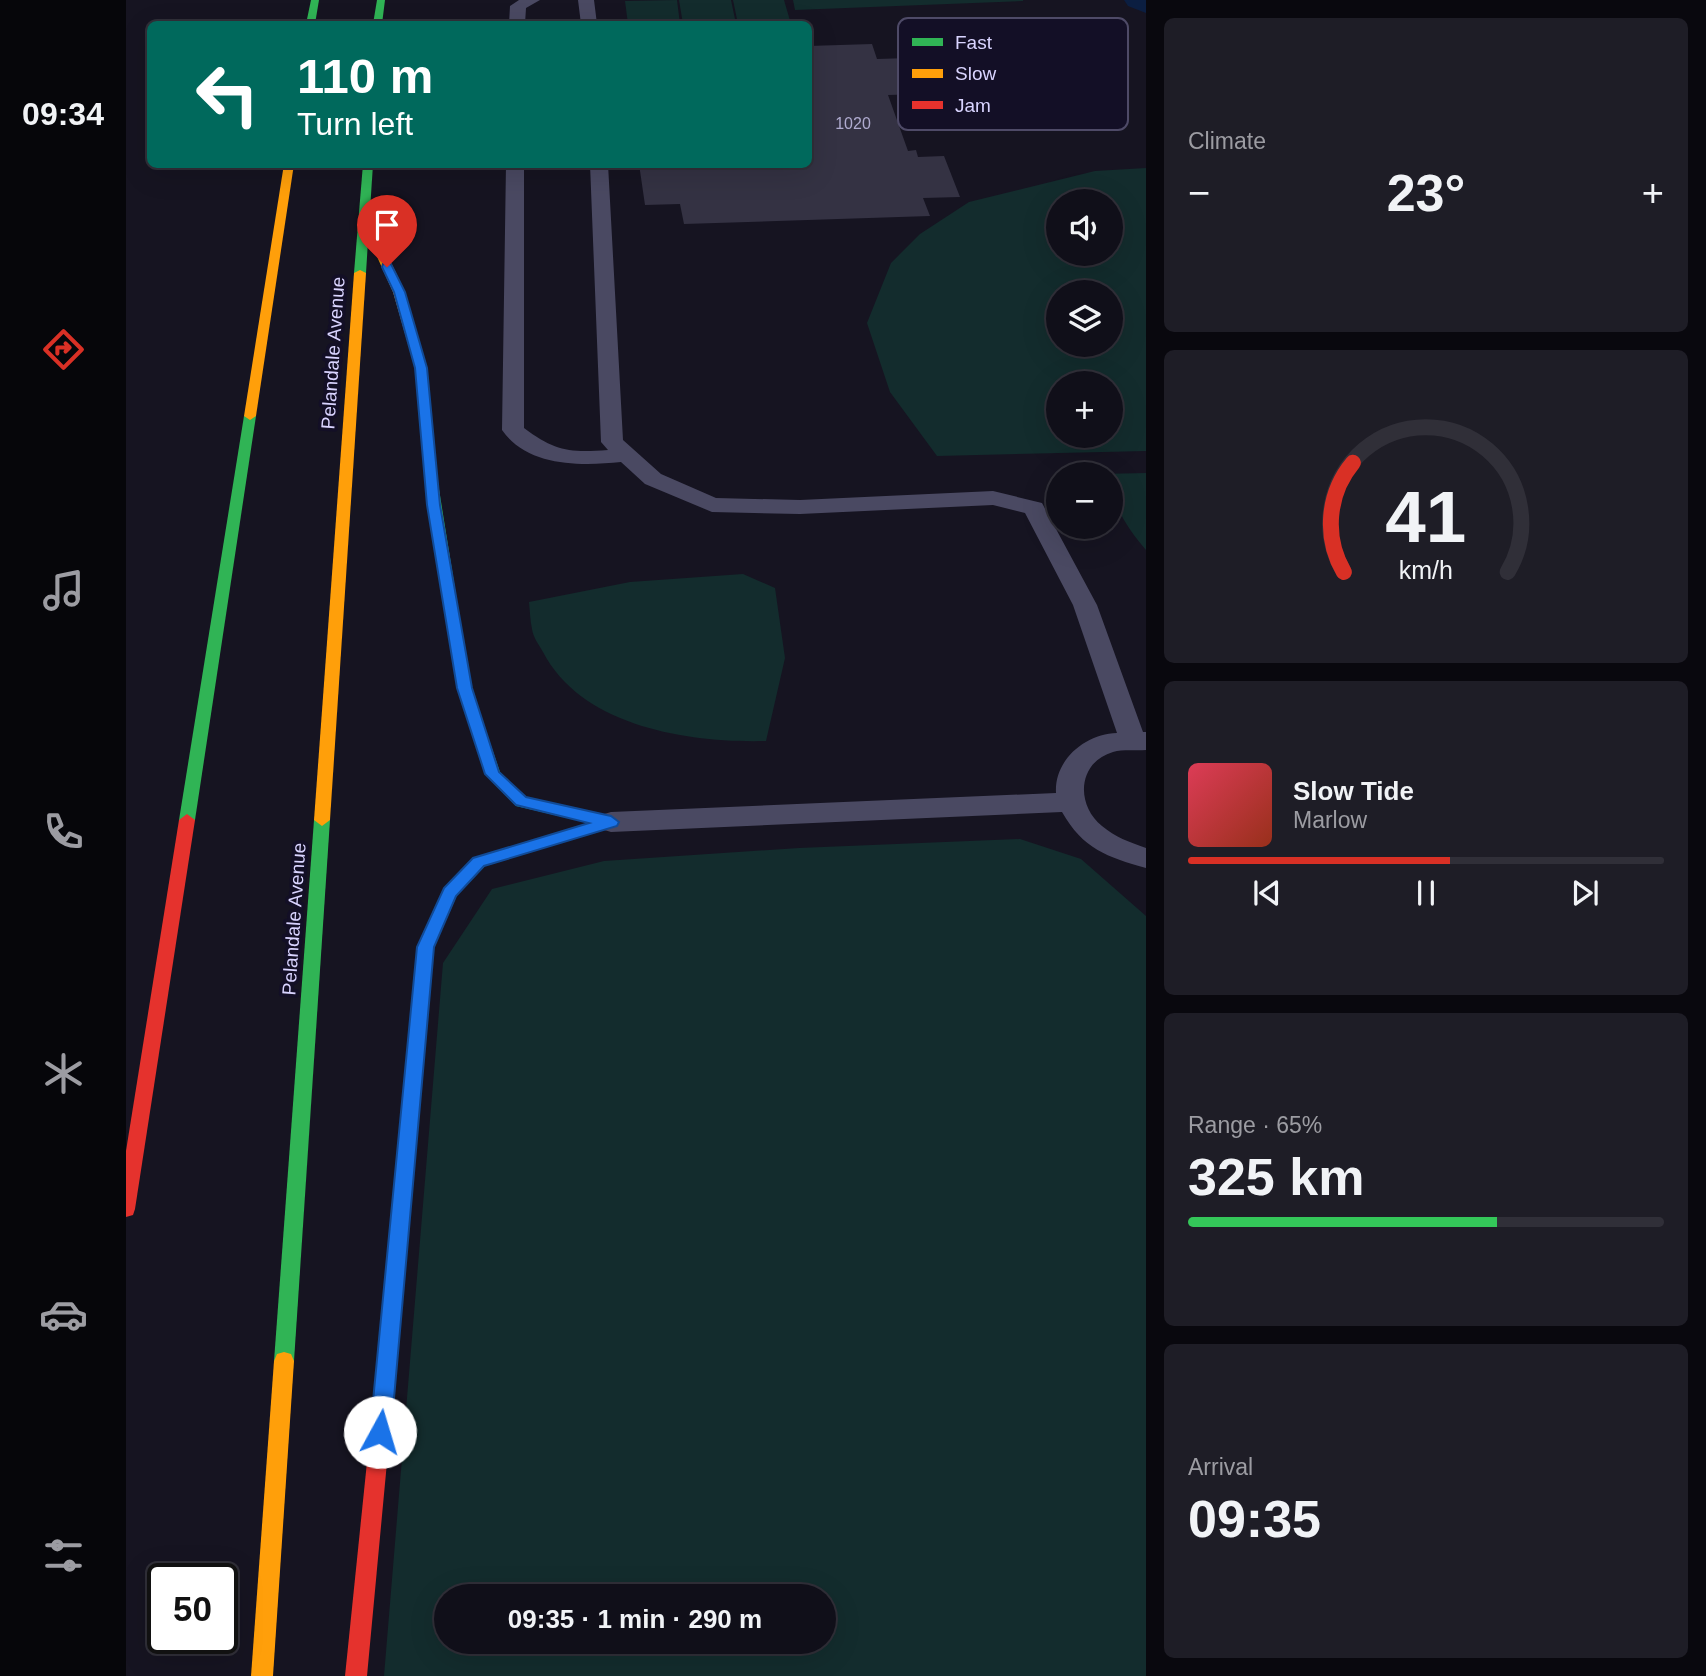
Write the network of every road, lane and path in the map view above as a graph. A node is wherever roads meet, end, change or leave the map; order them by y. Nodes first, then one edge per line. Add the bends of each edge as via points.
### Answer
1 (315, 0) edge
2 (381, 0) edge
3 (532, 0) edge
4 (586, 0) edge
5 (312, 21) edge
6 (379, 21) edge
7 (517, 21) edge
8 (589, 21) edge
9 (288, 168) edge
10 (368, 168) edge
11 (515, 168) edge
12 (599, 168) edge
13 (364, 216) junction
14 (627, 455) junction
15 (1139, 741) edge
16 (1069, 802) junction
17 (611, 822) junction
18 (1146, 858) edge
19 (126, 1209) edge
20 (262, 1676) edge
21 (356, 1676) edge

1 - 5 main road
2 - 6 main road
3 - 7 lane via 518,6
4 - 8 lane
9 - 19 main road
10 - 13 main road, Pelandale Avenue
11 - 14 lane via 513,430 539,450 570,457
12 - 14 lane via 612,442
13 - 17 main road via 399,292 421,368 434,505 464,688 493,774 521,802
13 - 20 main road, Pelandale Avenue
14 - 15 lane via 653,479 712,505 800,508 993,498 1034,508 1085,605
15 - 16 lane via 1100,747 1084,757 1072,769 1067,785
16 - 17 lane
16 - 18 lane via 1092,834 1112,847
17 - 21 main road via 479,862 450,892 426,947

